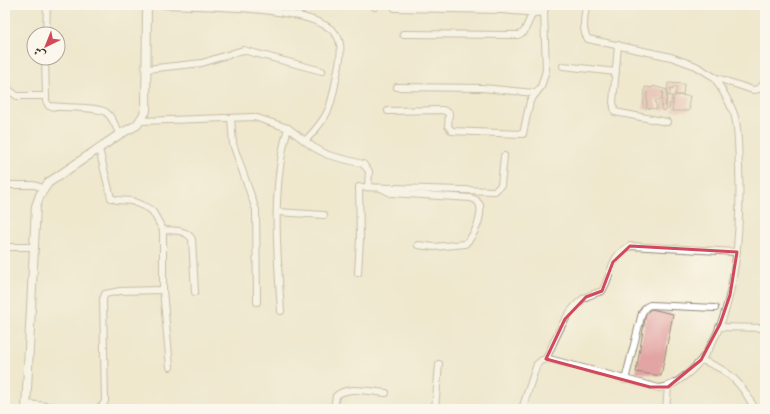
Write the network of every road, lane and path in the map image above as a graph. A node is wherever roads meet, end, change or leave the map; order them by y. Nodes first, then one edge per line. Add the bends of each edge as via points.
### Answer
1 (47, 5) edge
2 (146, 5) edge
3 (164, 5) edge
4 (586, 5) edge
5 (395, 8) dead end
6 (545, 8) edge
7 (533, 12) junction
8 (46, 26) edge
9 (403, 34) dead end
10 (618, 45) junction
11 (45, 66) edge
12 (563, 66) dead end
13 (147, 69) junction
14 (322, 71) dead end
15 (616, 72) junction
16 (714, 77) junction
17 (5, 78) edge
18 (765, 82) edge
19 (397, 88) dead end
20 (535, 94) junction
21 (46, 96) junction
22 (388, 111) dead end
23 (231, 118) junction
24 (141, 121) junction
25 (667, 122) dead end
26 (288, 128) junction
27 (120, 134) junction
28 (306, 140) junction
29 (99, 149) junction
30 (504, 156) dead end
31 (5, 185) edge
32 (368, 187) junction
33 (43, 188) junction
34 (381, 188) junction
35 (277, 212) junction
36 (324, 215) dead end
37 (163, 230) junction
38 (418, 245) dead end
39 (5, 247) edge
40 (34, 247) junction
41 (737, 252) junction
42 (358, 273) dead end
43 (163, 290) junction
44 (195, 292) dead end
45 (257, 302) dead end
46 (715, 308) dead end
47 (281, 311) dead end
48 (719, 327) junction
49 (765, 328) edge
50 (546, 359) junction
51 (701, 360) junction
52 (439, 364) dead end
53 (170, 367) dead end
54 (625, 380) junction
55 (668, 387) junction
56 (386, 393) dead end
57 (26, 407) edge
58 (79, 409) edge
59 (97, 409) edge
60 (334, 409) edge
61 (435, 409) edge
62 (522, 409) edge
63 (666, 409) edge
64 (755, 409) edge

1 - 8 street
2 - 13 street
3 - 28 street via 285,12 324,25 336,33 340,59 331,102 322,124
4 - 10 street via 584,28 588,39
5 - 7 street
6 - 7 street via 541,13
6 - 20 street via 546,70 541,87
7 - 9 street via 524,32 518,36
10 - 15 street
10 - 16 street via 671,57 701,68
11 - 21 street
12 - 15 street
13 - 14 street via 202,63 242,50
13 - 24 street via 146,110
15 - 25 street via 613,102 615,112
16 - 18 street via 753,90 759,89
16 - 41 street via 735,118 738,139 740,217
17 - 21 street via 9,90 17,96
19 - 20 street via 482,88
20 - 22 street via 530,101 525,128 521,135 452,132 448,126 449,113 443,110
21 - 27 street via 49,106 102,109 110,116
23 - 24 street
23 - 26 street via 254,117
23 - 45 street via 233,144 256,210
24 - 27 street
26 - 28 street
26 - 35 street via 280,164
27 - 29 street
28 - 32 street via 328,155 366,166 369,171
29 - 33 street
29 - 37 street via 111,198 132,201 148,208
30 - 34 street via 500,185 495,191
31 - 33 street via 34,185
32 - 34 street
32 - 42 street via 358,188
33 - 40 street via 36,206
34 - 38 street via 390,193 471,198 480,205 480,218 465,244 434,248
35 - 36 street
35 - 47 street
37 - 43 street
37 - 44 street via 184,231 190,234
39 - 40 street
40 - 57 street
41 - 48 street via 730,295
41 - 50 street via 630,246 613,262 602,291 586,297 565,319
43 - 53 street
43 - 59 street via 105,294 105,401
46 - 54 street via 650,305 646,307 642,312
48 - 49 street
48 - 51 street
50 - 54 street
50 - 62 street via 537,364
51 - 55 street
51 - 64 street via 712,363 730,374 746,392
52 - 61 street
54 - 55 street via 650,387
55 - 63 street
56 - 60 street via 350,390 343,392 336,396
57 - 58 street

